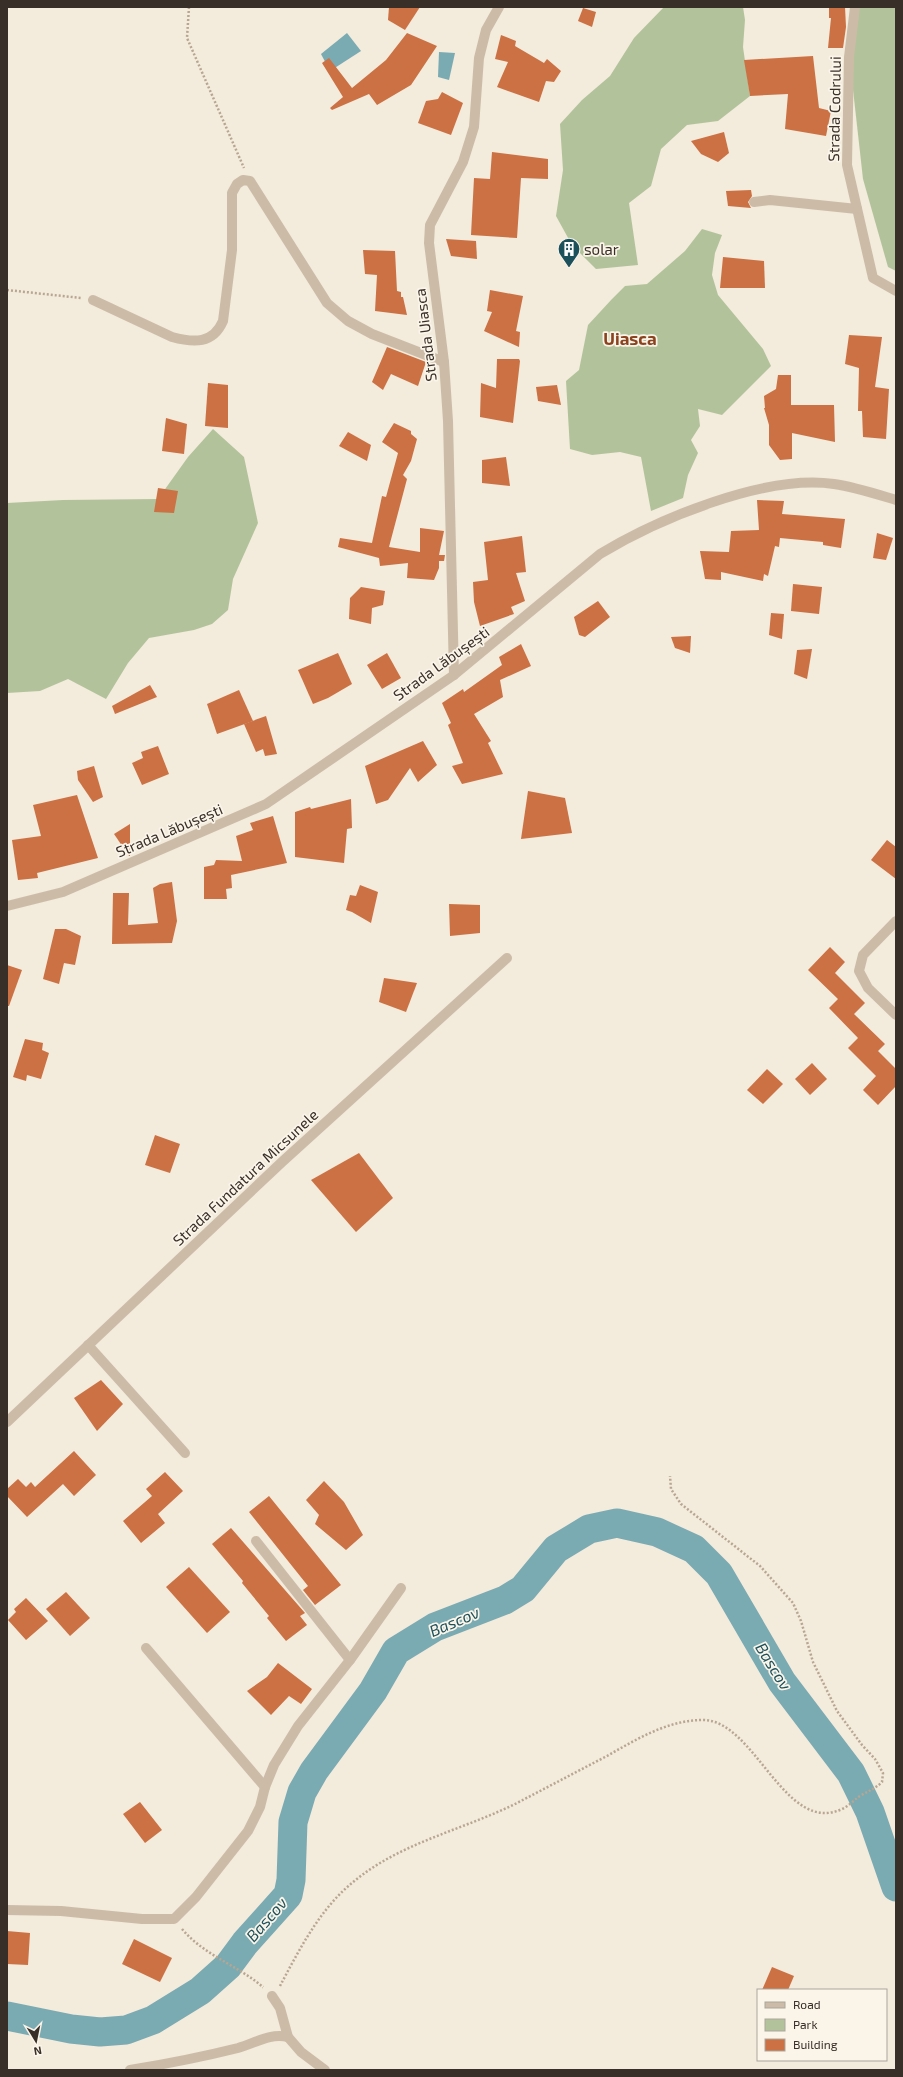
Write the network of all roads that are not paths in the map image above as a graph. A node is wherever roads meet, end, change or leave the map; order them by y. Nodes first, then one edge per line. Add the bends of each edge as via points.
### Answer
1 (499, 7) edge
2 (855, 7) edge
3 (754, 202) dead end
4 (857, 208) junction
5 (896, 291) edge
6 (93, 300) road end
7 (444, 362) junction
8 (896, 500) edge
9 (454, 675) junction
10 (7, 906) edge
11 (896, 921) edge
12 (507, 958) dead end
13 (896, 1015) edge
14 (88, 1345) junction
15 (7, 1422) edge
16 (185, 1453) dead end
17 (256, 1541) dead end
18 (401, 1588) dead end
19 (146, 1648) dead end
20 (350, 1660) junction
21 (265, 1787) junction
22 (7, 1910) edge
23 (273, 1998) road end
24 (288, 2037) junction
25 (130, 2070) edge
26 (325, 2070) edge

1 - 7 street, Strada Uiasca via 486,30 479,58 472,134 463,162 430,225 429,243
2 - 4 street, Strada Codrului via 850,57 847,165
3 - 4 street via 770,200
4 - 5 street, Strada Codrului via 873,278
6 - 7 street via 185,341 208,338 219,330 223,321 230,264 232,193 242,180 250,181 327,303 348,321 372,334
7 - 9 street, Strada Uiasca via 448,421
8 - 9 street, Strada Lăbușești via 833,484 792,484 751,491 690,511 627,538 600,554
9 - 10 street, Strada Lăbușești via 266,804 63,892
11 - 13 street via 863,955 859,971 868,988
12 - 14 street, Strada Fundatura Micsunele via 282,1162
14 - 15 street, Strada Fundatura Micsunele
14 - 16 street
17 - 20 street
18 - 20 street
19 - 21 street
20 - 21 street via 298,1726 274,1765
21 - 22 street via 260,1807 248,1831 196,1896 174,1919 142,1920 61,1911
23 - 24 street via 280,2008
24 - 25 street via 272,2036 240,2047
24 - 26 street via 301,2052

